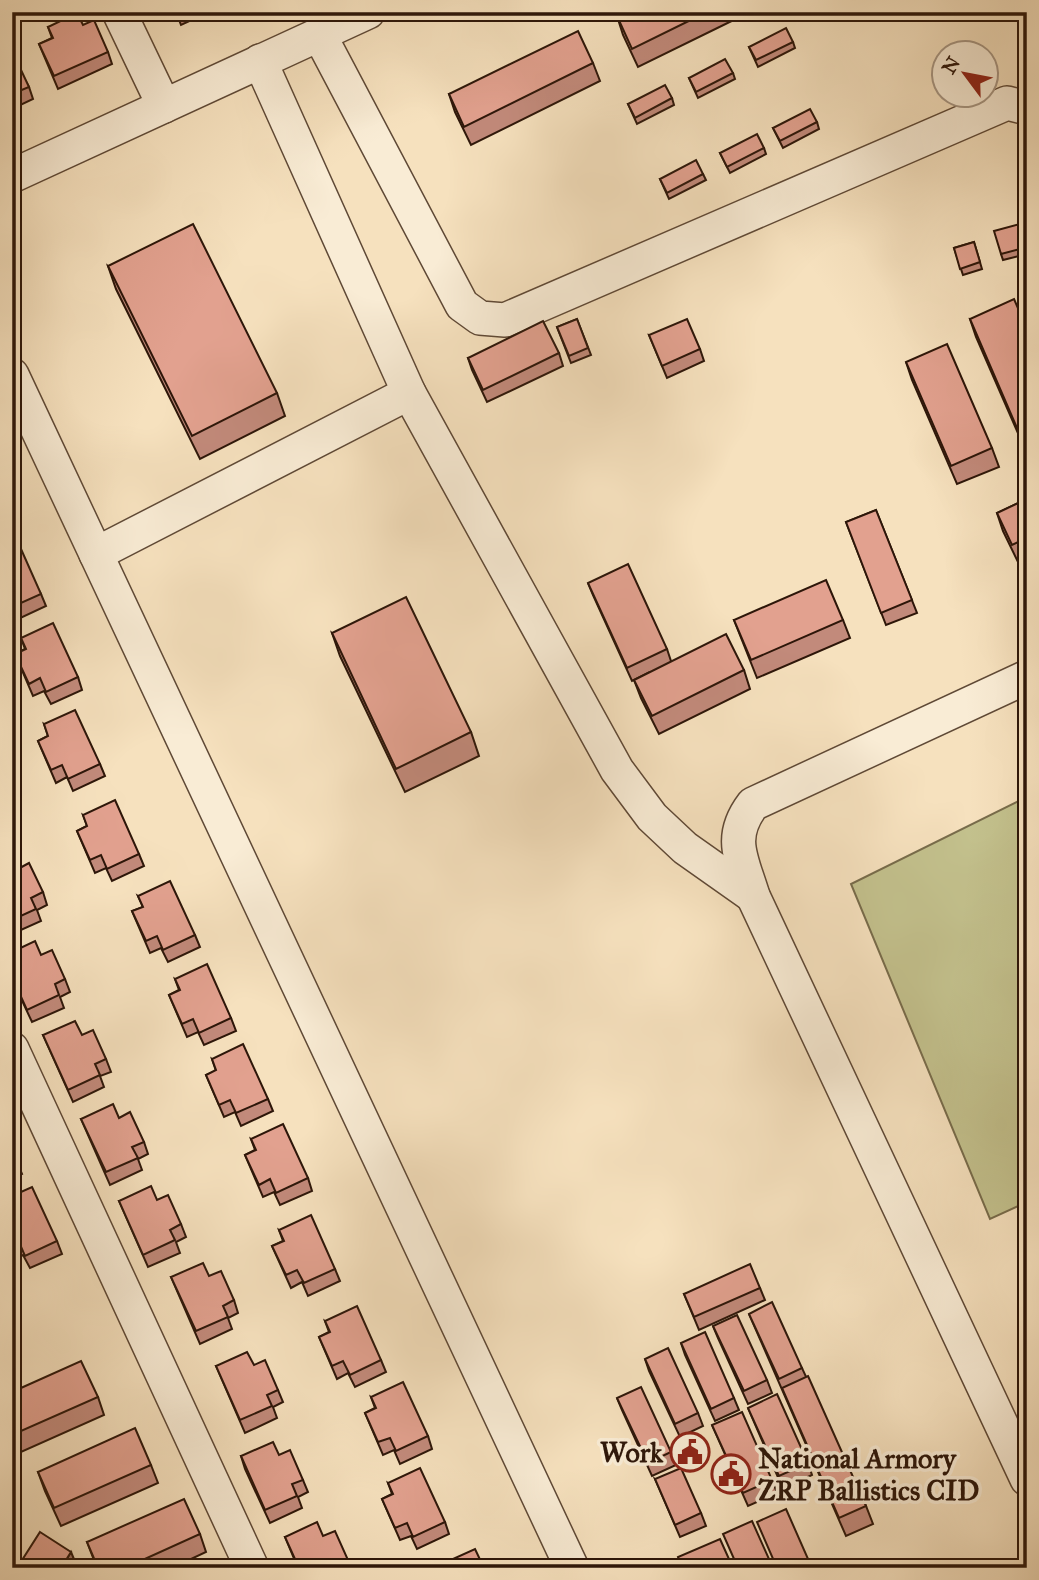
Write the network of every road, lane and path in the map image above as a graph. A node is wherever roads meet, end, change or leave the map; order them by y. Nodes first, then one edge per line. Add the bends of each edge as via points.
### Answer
1 (119, 12) edge
2 (342, 20) edge
3 (260, 61) junction
4 (164, 106) junction
5 (1027, 108) edge
6 (12, 176) edge
7 (12, 375) edge
8 (409, 393) junction
9 (96, 554) junction
10 (1027, 677) edge
11 (753, 896) junction
12 (12, 1049) edge
13 (1027, 1479) edge
14 (252, 1568) edge
15 (572, 1568) edge

1 - 4 street
2 - 3 street
2 - 5 street via 462,305 480,318 505,320 1007,103
3 - 4 street
3 - 8 street
4 - 6 street
7 - 9 street
8 - 9 street
8 - 11 street via 617,770 652,817 685,848
9 - 15 street
10 - 11 street via 753,804 742,818 736,839
11 - 13 street
12 - 14 street

